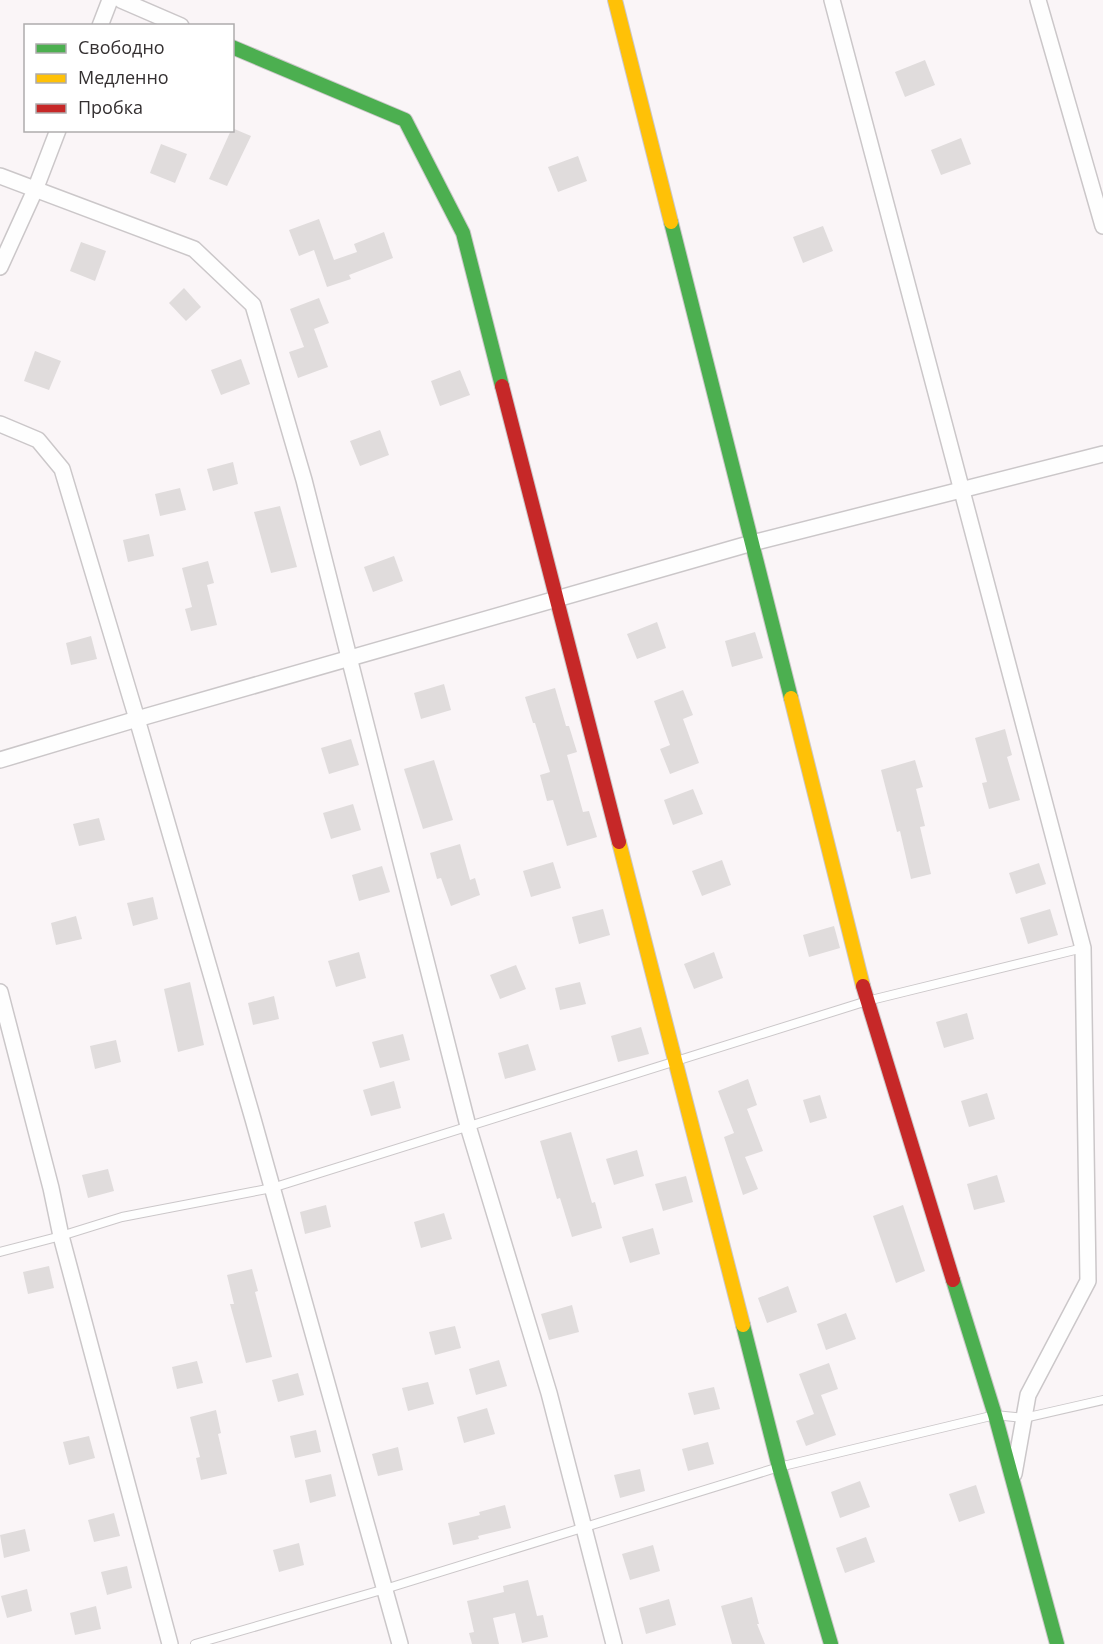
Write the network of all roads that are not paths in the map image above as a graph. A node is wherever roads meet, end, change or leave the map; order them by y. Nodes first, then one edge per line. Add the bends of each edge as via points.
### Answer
1 (110, 0) edge
2 (121, 0) edge
3 (615, 0) edge
4 (832, 0) edge
5 (1038, 0) edge
6 (101, 24) edge
7 (176, 24) edge
8 (234, 48) edge
9 (57, 132) edge
10 (0, 176) edge
11 (35, 190) junction
12 (1103, 226) edge
13 (0, 267) edge
14 (0, 424) edge
15 (1103, 454) edge
16 (962, 490) junction
17 (752, 543) junction
18 (556, 598) junction
19 (350, 658) junction
20 (137, 719) junction
21 (0, 760) edge
22 (1083, 948) junction
23 (0, 992) edge
24 (867, 1001) junction
25 (675, 1061) junction
26 (468, 1126) junction
27 (272, 1188) junction
28 (61, 1236) junction
29 (0, 1252) edge
30 (1103, 1400) edge
31 (995, 1415) junction
32 (1024, 1418) junction
33 (779, 1467) junction
34 (1013, 1480) junction
35 (583, 1528) junction
36 (385, 1589) junction
37 (170, 1644) edge
38 (195, 1644) edge
39 (400, 1644) edge
40 (614, 1644) edge
41 (831, 1644) edge
42 (1057, 1644) edge

1 - 6 street
2 - 7 street
3 - 17 street
4 - 16 street
5 - 12 street
8 - 18 street via 405,120 463,233
9 - 11 street
10 - 11 street
11 - 13 street
11 - 19 street via 194,249 253,304
14 - 20 street via 38,440 62,469
15 - 16 street
16 - 17 street
16 - 22 street
17 - 18 street
17 - 24 street
18 - 19 street
18 - 25 street
19 - 20 street
19 - 26 street
20 - 21 street
20 - 27 street
22 - 24 lane
22 - 32 street via 1088,1281 1028,1395
23 - 28 street
24 - 25 lane
24 - 31 street
25 - 26 lane
25 - 33 street
26 - 27 lane
26 - 35 street via 549,1393
27 - 28 lane via 122,1217
27 - 36 street
28 - 29 lane
28 - 37 street
30 - 32 lane
31 - 32 lane
31 - 33 lane
31 - 34 street
32 - 34 street
33 - 35 lane
33 - 41 street
34 - 42 street
35 - 36 lane
35 - 40 street
36 - 38 lane
36 - 39 street

